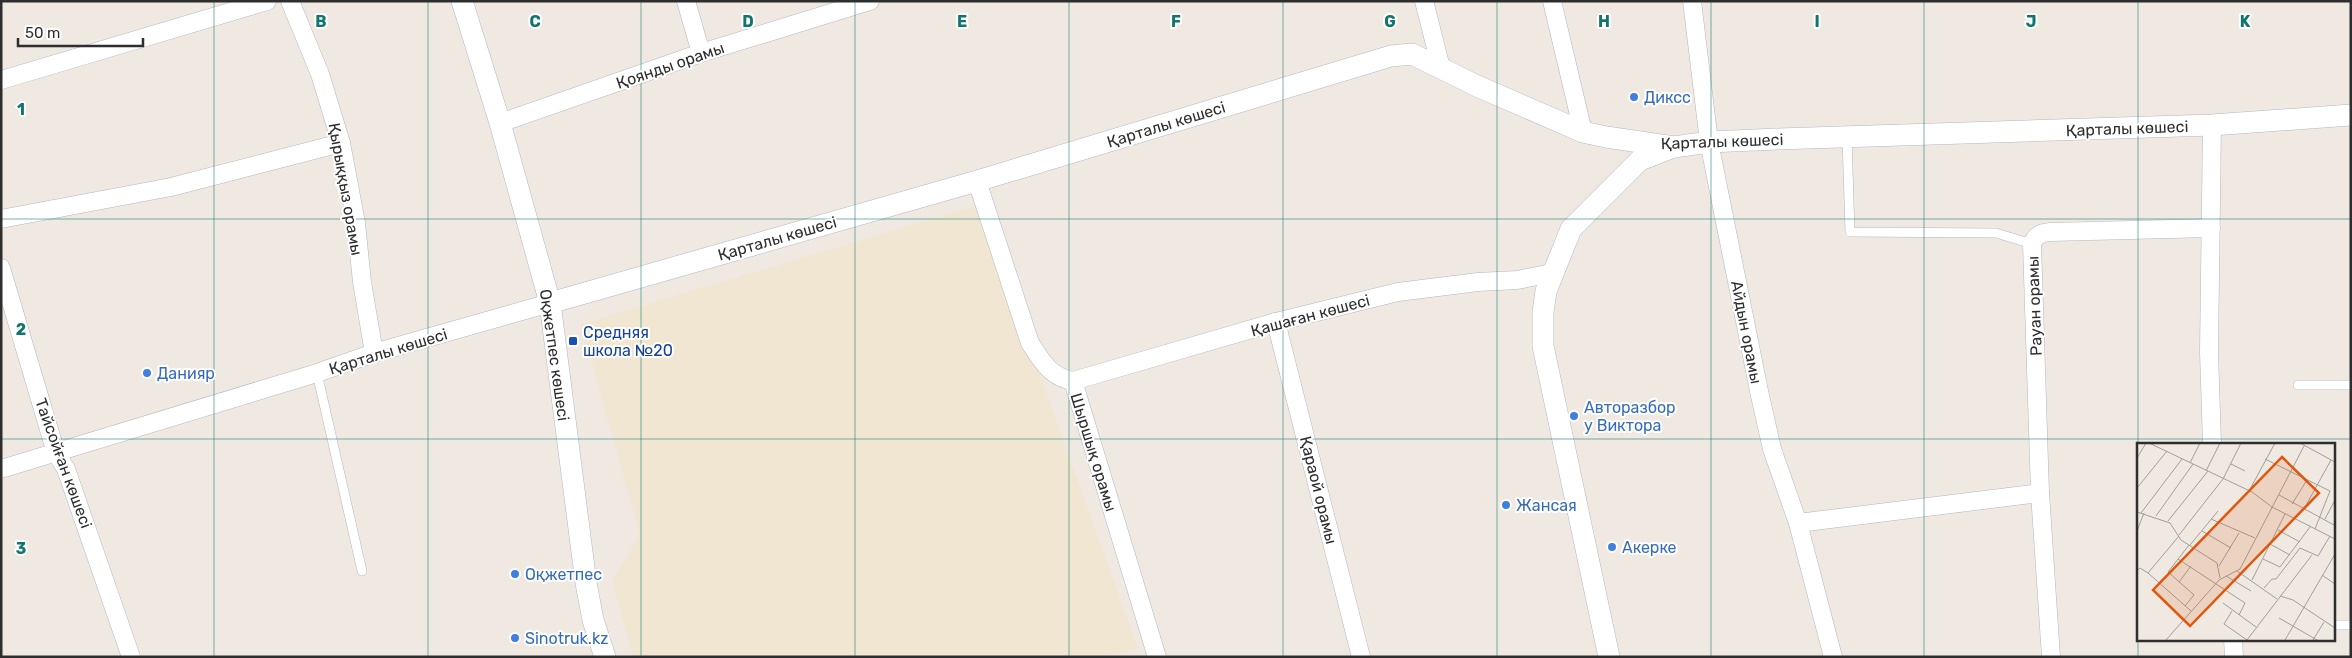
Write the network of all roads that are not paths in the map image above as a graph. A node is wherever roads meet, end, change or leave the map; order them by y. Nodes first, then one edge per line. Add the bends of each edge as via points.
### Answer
1 (267, 1) edge
2 (290, 1) edge
3 (462, 1) edge
4 (686, 1) edge
5 (870, 1) edge
6 (1424, 1) edge
7 (1552, 1) edge
8 (1692, 1) edge
9 (701, 53) junction
10 (1441, 68) junction
11 (1, 80) edge
12 (2351, 115) edge
13 (500, 123) junction
14 (2212, 125) junction
15 (1583, 132) junction
16 (1847, 138) junction
17 (1709, 142) junction
18 (341, 144) junction
19 (1674, 146) junction
20 (977, 181) junction
21 (1, 219) edge
22 (2211, 228) junction
23 (2032, 244) junction
24 (1, 268) edge
25 (1552, 273) junction
26 (550, 303) junction
27 (1276, 322) junction
28 (374, 353) junction
29 (317, 373) junction
30 (1073, 381) junction
31 (2298, 385) dead end
32 (2351, 385) edge
33 (2212, 443) edge
34 (56, 453) junction
35 (1, 469) edge
36 (2040, 493) junction
37 (1798, 524) junction
38 (362, 571) dead end
39 (2334, 625) edge
40 (2351, 625) edge
41 (2233, 640) edge
42 (131, 657) edge
43 (605, 657) edge
44 (1157, 657) edge
45 (1361, 657) edge
46 (1609, 657) edge
47 (1833, 657) edge
48 (2051, 657) edge
49 (2234, 657) edge

1 - 11 street
2 - 18 street, Қырыққыз орамы via 320,74
3 - 13 street, Оқжетпес көшесі
4 - 9 street
5 - 9 street, Қоянды орамы
6 - 10 street
7 - 15 street
8 - 17 street, Айдын орамы
9 - 13 street, Қоянды орамы
10 - 15 street, Қарталы көшесі
10 - 20 street, Қарталы көшесі via 1412,54 1391,56
12 - 14 street, Қарталы көшесі
13 - 26 street, Оқжетпес көшесі
14 - 16 street, Қарталы көшесі
14 - 22 street
15 - 19 street, Қарталы көшесі
16 - 17 street, Қарталы көшесі
16 - 23 lane via 1850,232 1996,233
17 - 19 street, Қарталы көшесі
17 - 37 street, Айдын орамы via 1758,392 1772,449
18 - 21 street via 171,187
18 - 28 street, Қырыққыз орамы
19 - 25 street via 1640,160 1571,229
20 - 26 street, Қарталы көшесі
20 - 30 street, Шыршық орамы via 1030,343 1045,367 1060,379
22 - 23 street, Рауан орамы via 2050,232 2035,237
22 - 33 street via 2209,352
23 - 36 street, Рауан орамы
24 - 34 street, Тайсойған көшесі
25 - 27 street, Қашаған көшесі via 1517,280 1398,292
25 - 46 street via 1543,312 1544,346
26 - 28 street, Қарталы көшесі
26 - 43 street, Оқжетпес көшесі via 586,582 593,620
27 - 30 street, Қашаған көшесі
27 - 45 street, Қараой орамы
28 - 29 street, Қарталы көшесі
29 - 34 street, Қарталы көшесі
29 - 38 lane
30 - 44 street, Шыршық орамы
31 - 32 lane
34 - 35 street, Қарталы көшесі
34 - 42 street, Тайсойған көшесі via 66,469
36 - 37 street
36 - 48 street, Рауан орамы
37 - 47 street, Айдын орамы
39 - 40 lane
41 - 49 street

